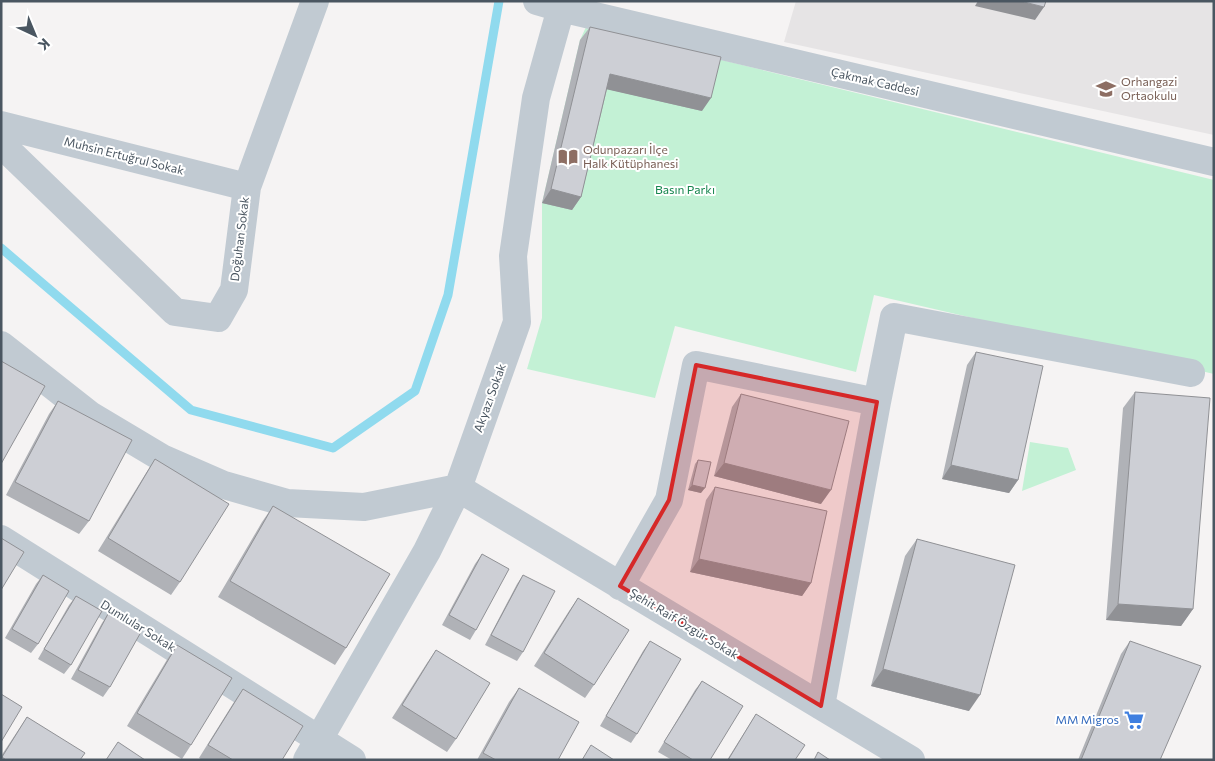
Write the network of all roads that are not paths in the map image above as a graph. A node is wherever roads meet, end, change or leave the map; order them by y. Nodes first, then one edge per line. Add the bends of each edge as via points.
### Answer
1 (315, 1) edge
2 (554, 4) edge
3 (1, 125) edge
4 (1, 144) edge
5 (1214, 162) edge
6 (247, 187) junction
7 (1, 345) edge
8 (1190, 373) dead end
9 (877, 402) junction
10 (458, 488) junction
11 (1, 539) edge
12 (620, 586) junction
13 (820, 706) junction
14 (313, 750) edge
15 (352, 760) edge
16 (911, 760) edge

1 - 6 street, Doğuhan Sokak
2 - 5 street, Çakmak Caddesi
2 - 10 street, Akyazı Sokak via 536,98 513,256 517,322
3 - 6 street, Muhsin Ertuğrul Sokak
4 - 6 street, Doğuhan Sokak via 175,312 218,318 234,290
7 - 10 street via 90,415 162,458 224,485 287,504 364,507
8 - 9 street via 894,317
9 - 12 street via 696,365 669,500
9 - 13 street
10 - 12 street, Şehit Raif Özgür Sokak
10 - 14 street, Akyazı Sokak via 427,551
11 - 14 street, Dumlular Sokak
12 - 13 street, Şehit Raif Özgür Sokak
13 - 16 street, Şehit Raif Özgür Sokak
14 - 15 street, Dumlular Sokak

